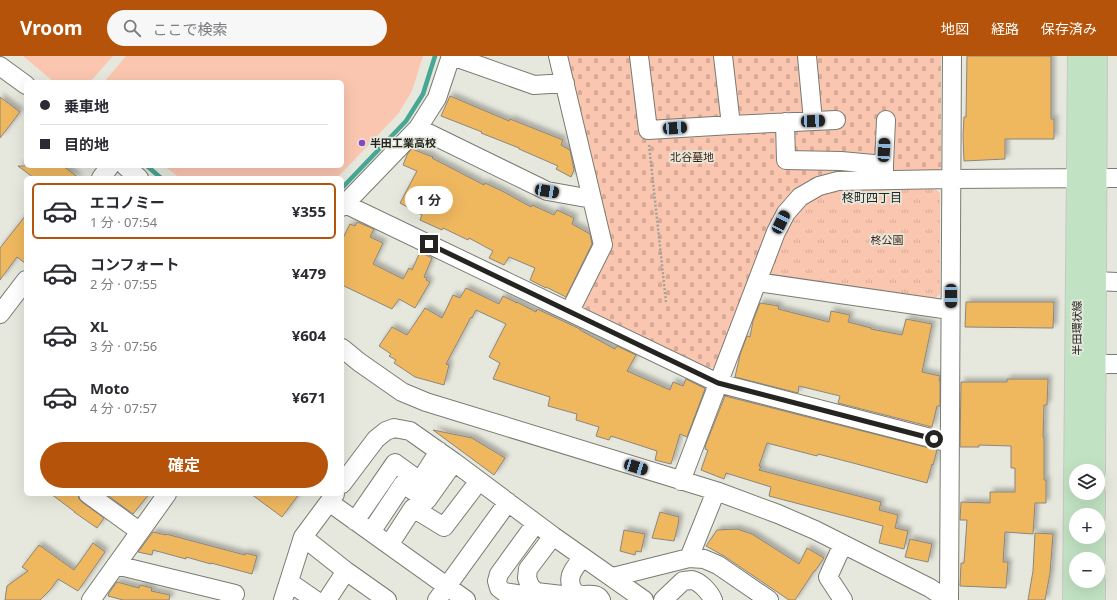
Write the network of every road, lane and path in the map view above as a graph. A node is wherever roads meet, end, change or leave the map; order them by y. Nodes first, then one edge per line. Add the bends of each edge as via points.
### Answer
1 (451, 56) edge
2 (558, 56) edge
3 (639, 56) edge
4 (723, 56) edge
5 (807, 56) edge
6 (952, 56) edge
7 (1079, 56) edge
8 (1096, 56) edge
9 (0, 66) edge
10 (565, 83) junction
11 (24, 84) edge
12 (836, 120) dead end
13 (886, 120) dead end
14 (813, 121) junction
15 (785, 122) junction
16 (731, 124) junction
17 (418, 128) junction
18 (650, 155) dead end
19 (127, 168) edge
20 (884, 172) junction
21 (137, 176) edge
22 (1086, 178) junction
23 (1117, 178) edge
24 (951, 179) junction
25 (592, 199) junction
26 (344, 204) edge
27 (344, 205) edge
28 (757, 282) junction
29 (1095, 282) junction
30 (1117, 282) edge
31 (24, 283) edge
32 (666, 302) dead end
33 (950, 310) junction
34 (570, 312) junction
35 (0, 314) edge
36 (344, 350) edge
37 (1094, 364) junction
38 (1117, 364) edge
39 (718, 383) junction
40 (950, 442) junction
41 (439, 451) junction
42 (454, 462) junction
43 (1094, 464) edge
44 (344, 481) edge
45 (479, 481) junction
46 (681, 481) junction
47 (716, 491) junction
48 (91, 496) edge
49 (166, 496) edge
50 (332, 498) edge
51 (508, 502) junction
52 (355, 521) junction
53 (536, 523) junction
54 (139, 532) junction
55 (371, 532) junction
56 (553, 536) junction
57 (303, 537) junction
58 (843, 544) junction
59 (389, 545) junction
60 (583, 557) junction
61 (689, 558) junction
62 (116, 565) junction
63 (346, 571) junction
64 (613, 577) junction
65 (289, 582) junction
66 (1094, 588) edge
67 (442, 593) edge
68 (235, 594) dead end
69 (634, 597) edge
70 (381, 598) edge
71 (91, 600) edge
72 (283, 600) edge
73 (314, 600) edge
74 (327, 600) edge
75 (466, 600) edge
76 (527, 600) edge
77 (569, 600) edge
78 (601, 600) edge
79 (663, 600) edge
80 (713, 600) edge
81 (770, 600) edge
82 (843, 600) edge
83 (949, 600) edge
84 (1074, 600) edge
85 (1094, 600) edge

1 - 10 street via 534,85
1 - 17 street via 437,98
2 - 10 street
3 - 16 street via 648,130
4 - 16 street
5 - 14 street
6 - 24 street
7 - 22 main road, 半田環状線
8 - 22 main road, 半田環状線
9 - 11 street
10 - 25 street
12 - 14 street
13 - 20 street
14 - 15 street
15 - 16 street
15 - 20 street via 786,160 841,161
17 - 25 street via 547,191
17 - 26 street
18 - 32 path
19 - 21 street
20 - 24 street
20 - 28 street via 819,186 800,196 786,213 776,232
22 - 23 street
22 - 24 street
22 - 29 main road, 半田環状線
22 - 84 main road, 半田環状線
24 - 33 street
25 - 34 street via 604,245
27 - 34 street
28 - 33 street
28 - 39 street
29 - 30 street
29 - 37 main road, 半田環状線
31 - 35 street
33 - 40 street
34 - 39 street
36 - 46 street via 402,392 426,402
37 - 38 street
37 - 43 main road, 半田環状線
39 - 40 street
39 - 46 street
40 - 83 street
41 - 42 street
41 - 44 street via 410,431 394,428 376,438
41 - 52 street via 420,480 395,463
42 - 45 street
42 - 55 street via 427,500 402,484
45 - 51 street
45 - 59 street via 444,527 413,508
46 - 47 street
47 - 58 street via 778,514
47 - 61 street
48 - 54 street
49 - 54 street
50 - 52 street
50 - 57 street
51 - 53 street
51 - 67 street
52 - 55 street
53 - 56 street
53 - 76 street via 499,574 497,581 499,588 504,592 522,596
54 - 62 street
55 - 59 street
56 - 60 street
56 - 77 street via 528,569 527,578 536,592 562,595
57 - 63 street
57 - 65 street
58 - 82 street via 828,578
58 - 83 street
59 - 67 street
60 - 64 street
60 - 78 street via 571,574 572,589 578,594 592,594
61 - 64 street
61 - 81 street via 704,559 718,565
62 - 68 street
62 - 71 street
63 - 70 street
63 - 74 street
64 - 69 street
65 - 72 street
65 - 73 street
66 - 85 main road
67 - 75 street
79 - 80 street via 683,581 693,580 711,594

